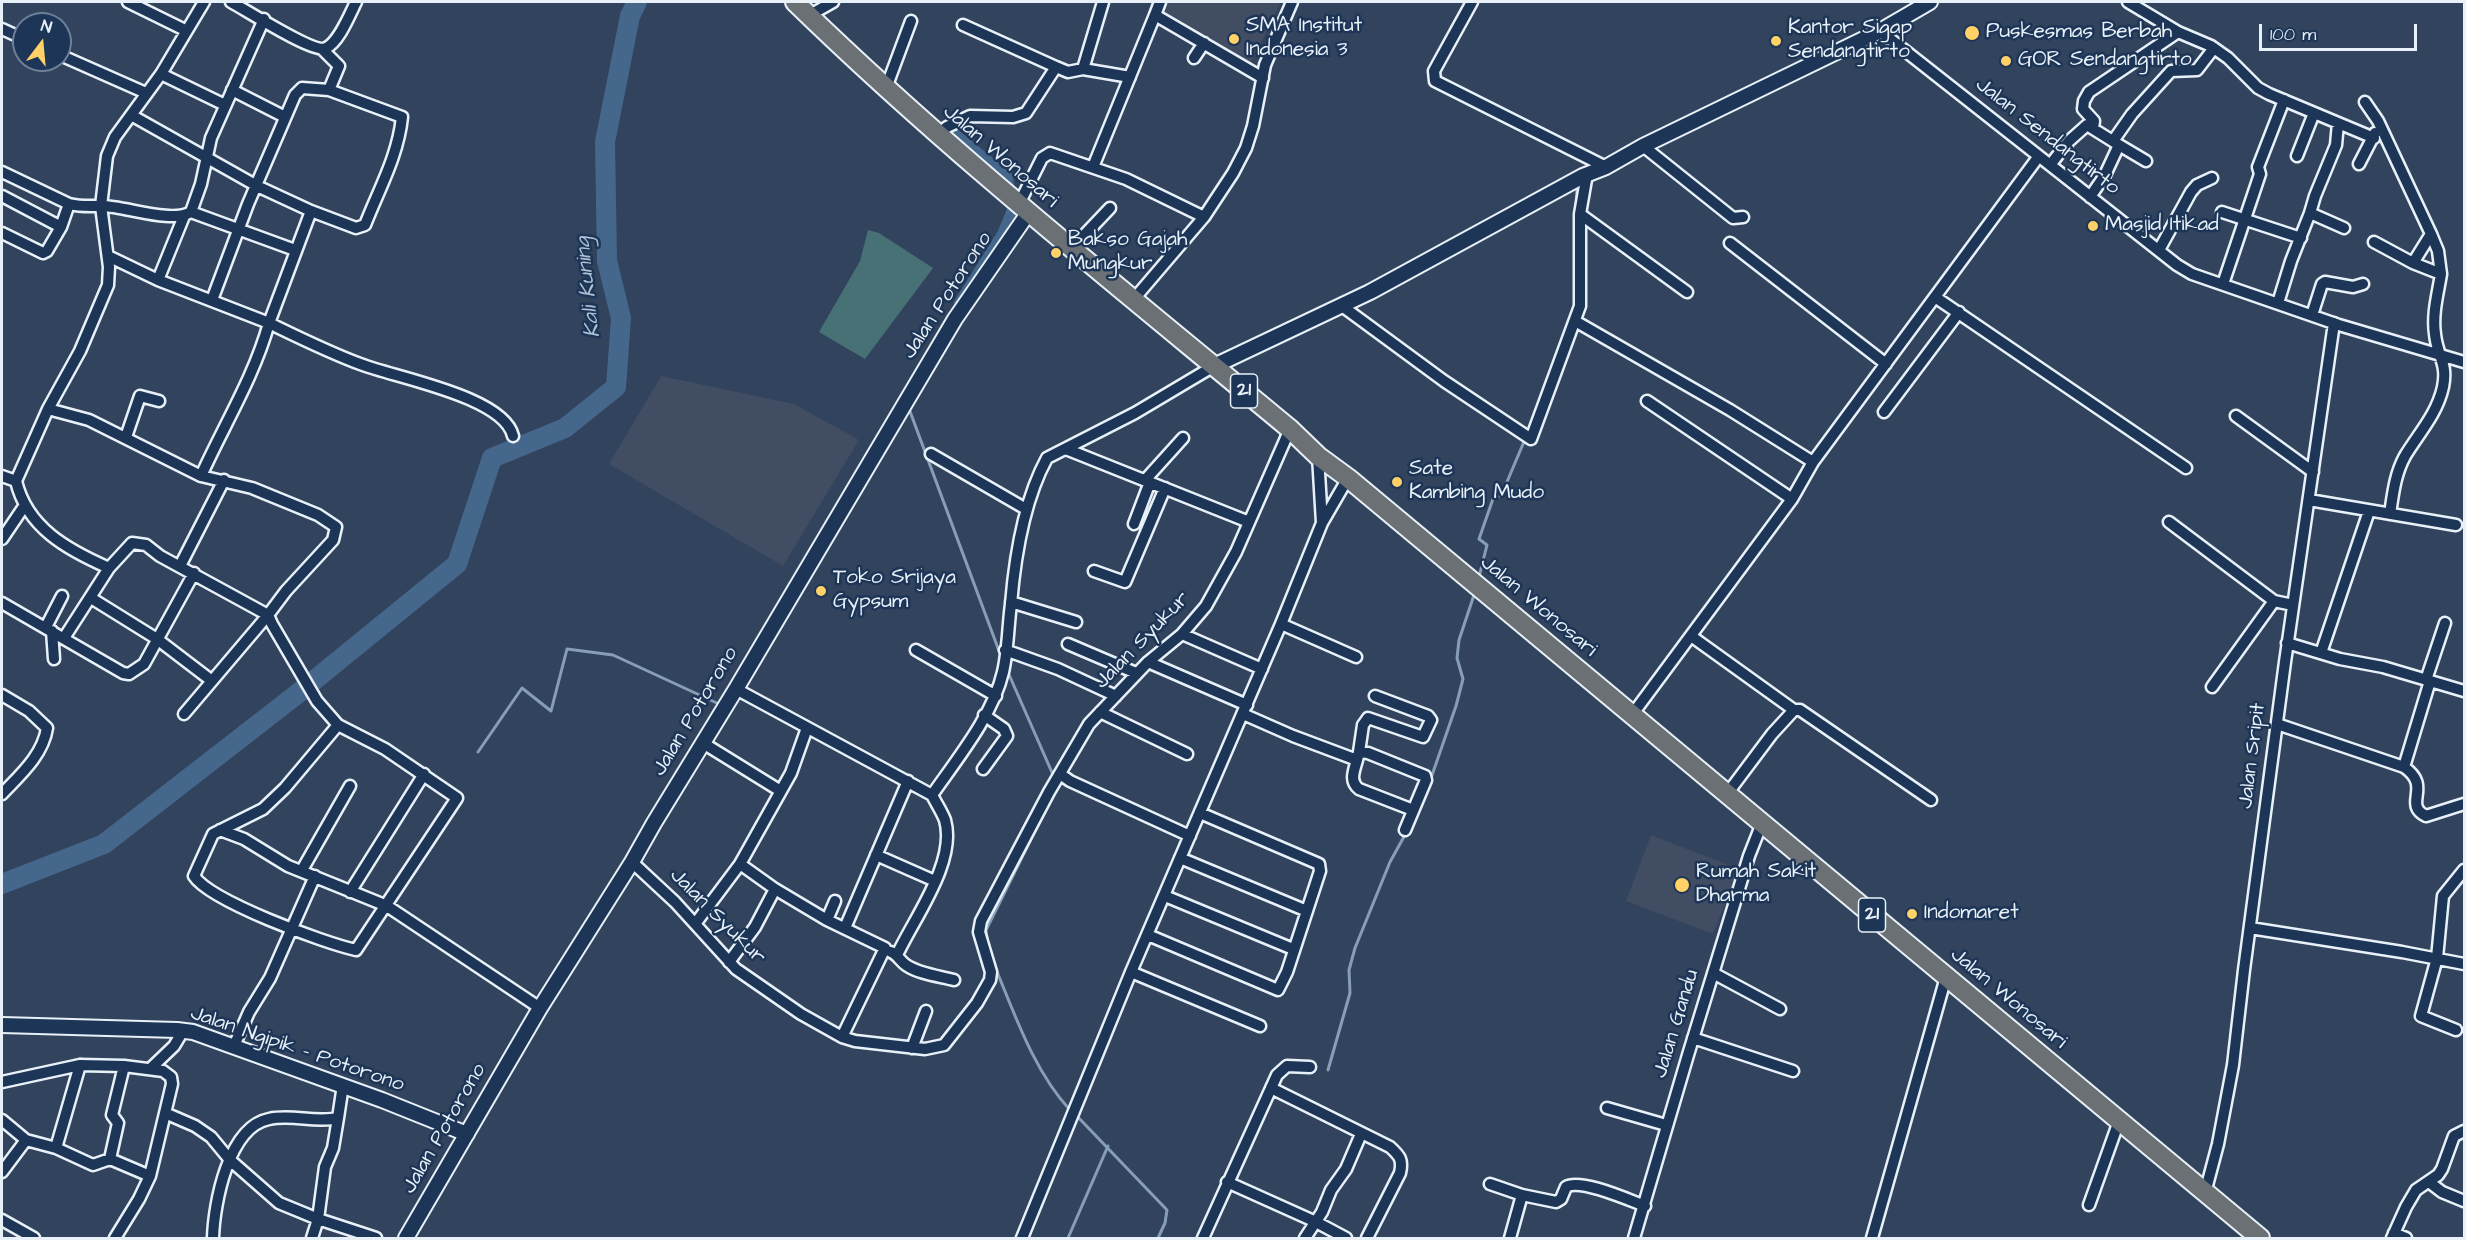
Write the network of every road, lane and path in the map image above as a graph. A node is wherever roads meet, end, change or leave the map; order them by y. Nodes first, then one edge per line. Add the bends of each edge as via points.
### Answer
1 (128, 2) edge
2 (204, 2) edge
3 (231, 2) edge
4 (356, 2) edge
5 (795, 2) edge
6 (1103, 2) edge
7 (1160, 2) edge
8 (1292, 2) edge
9 (1472, 2) edge
10 (1928, 2) edge
11 (2128, 2) edge
12 (830, 4) edge
13 (810, 15) junction
14 (1155, 15) junction
15 (264, 20) junction
16 (911, 21) dead end
17 (963, 26) dead end
18 (185, 30) junction
19 (1880, 31) junction
20 (2178, 32) junction
21 (1204, 43) junction
22 (2214, 48) junction
23 (322, 49) junction
24 (1194, 58) dead end
25 (72, 60) edge
26 (1056, 67) junction
27 (1083, 69) junction
28 (160, 74) junction
29 (1130, 77) junction
30 (1263, 78) junction
31 (886, 88) junction
32 (232, 90) junction
33 (329, 90) junction
34 (146, 93) junction
35 (2284, 100) junction
36 (2365, 102) dead end
37 (225, 105) junction
38 (2314, 112) junction
39 (131, 115) junction
40 (285, 117) junction
41 (2378, 121) junction
42 (2338, 123) junction
43 (2093, 128) junction
44 (938, 134) junction
45 (2374, 138) junction
46 (2116, 143) junction
47 (1643, 146) junction
48 (2039, 156) junction
49 (2297, 156) dead end
50 (205, 159) junction
51 (2146, 161) dead end
52 (2359, 164) dead end
53 (2050, 165) junction
54 (1093, 167) junction
55 (1606, 167) junction
56 (2, 172) edge
57 (1587, 174) junction
58 (2212, 178) dead end
59 (257, 186) junction
60 (2, 196) edge
61 (2091, 197) junction
62 (1017, 202) junction
63 (69, 204) junction
64 (101, 206) junction
65 (1110, 208) dead end
66 (311, 211) junction
67 (2222, 212) dead end
68 (2310, 213) junction
69 (187, 214) junction
70 (1580, 214) junction
71 (1204, 217) junction
72 (1743, 217) dead end
73 (2244, 220) junction
74 (61, 227) junction
75 (2344, 228) dead end
76 (238, 230) junction
77 (2, 233) edge
78 (2431, 234) junction
79 (2301, 238) junction
80 (2374, 242) dead end
81 (1730, 243) dead end
82 (1072, 248) junction
83 (296, 250) junction
84 (2158, 250) junction
85 (108, 256) junction
86 (2413, 263) junction
87 (2441, 274) junction
88 (158, 280) junction
89 (2223, 284) junction
90 (2363, 284) dead end
91 (1687, 292) dead end
92 (1935, 297) junction
93 (1134, 299) junction
94 (212, 300) junction
95 (2278, 303) junction
96 (1342, 306) junction
97 (1959, 312) junction
98 (2312, 315) junction
99 (1575, 321) junction
100 (269, 323) junction
101 (2334, 323) junction
102 (2439, 355) junction
103 (2464, 362) edge
104 (1886, 364) junction
105 (1214, 366) junction
106 (159, 401) dead end
107 (1647, 401) dead end
108 (48, 409) junction
109 (1884, 412) dead end
110 (2236, 416) dead end
111 (1290, 429) junction
112 (513, 436) dead end
113 (126, 437) junction
114 (1183, 438) dead end
115 (1066, 449) junction
116 (931, 454) dead end
117 (1318, 456) junction
118 (1814, 462) junction
119 (2186, 468) dead end
120 (2313, 472) junction
121 (201, 476) junction
122 (1348, 478) junction
123 (6, 480) edge
124 (224, 480) junction
125 (1148, 481) junction
126 (1165, 488) junction
127 (1792, 499) junction
128 (2309, 501) junction
129 (25, 505) junction
130 (1026, 509) junction
131 (2369, 511) junction
132 (2390, 514) junction
133 (1249, 522) junction
134 (2169, 522) dead end
135 (1322, 523) junction
136 (1134, 524) dead end
137 (2456, 525) dead end
138 (2, 539) edge
139 (180, 566) junction
140 (109, 568) junction
141 (1094, 571) dead end
142 (194, 573) junction
143 (62, 596) dead end
144 (91, 598) junction
145 (2274, 601) junction
146 (1011, 602) junction
147 (2, 603) edge
148 (2293, 605) junction
149 (268, 615) junction
150 (1077, 622) dead end
151 (2445, 623) dead end
152 (1281, 624) junction
153 (49, 629) junction
154 (1182, 634) junction
155 (1691, 636) junction
156 (64, 638) junction
157 (157, 639) junction
158 (2288, 643) junction
159 (1068, 644) dead end
160 (916, 650) dead end
161 (1005, 653) junction
162 (2321, 653) junction
163 (1356, 657) dead end
164 (54, 659) dead end
165 (1148, 662) junction
166 (1262, 669) junction
167 (1136, 674) junction
168 (2428, 680) junction
169 (212, 681) junction
170 (2212, 687) dead end
171 (736, 689) junction
172 (2464, 691) edge
173 (2, 695) edge
174 (996, 696) junction
175 (1116, 696) junction
176 (1375, 696) dead end
177 (1245, 710) junction
178 (1794, 710) junction
179 (1100, 712) junction
180 (184, 714) dead end
181 (984, 715) junction
182 (1632, 715) junction
183 (2277, 724) junction
184 (338, 725) junction
185 (807, 728) junction
186 (703, 743) junction
187 (1186, 754) dead end
188 (1358, 756) junction
189 (2404, 767) junction
190 (983, 769) dead end
191 (424, 774) junction
192 (1060, 775) junction
193 (908, 781) junction
194 (350, 786) dead end
195 (779, 790) junction
196 (2, 794) edge
197 (1727, 794) junction
198 (932, 795) junction
199 (1931, 800) dead end
200 (2464, 804) edge
201 (1413, 810) junction
202 (1200, 813) junction
203 (248, 816) junction
204 (1762, 823) junction
205 (220, 830) junction
206 (1405, 830) dead end
207 (1190, 836) junction
208 (244, 839) junction
209 (876, 855) junction
210 (1180, 858) junction
211 (632, 862) junction
212 (740, 864) junction
213 (302, 870) junction
214 (2464, 870) edge
215 (315, 876) junction
216 (935, 881) junction
217 (775, 889) junction
218 (350, 892) junction
219 (1165, 896) junction
220 (835, 901) dead end
221 (387, 906) junction
222 (1307, 911) junction
223 (828, 920) junction
224 (695, 924) junction
225 (845, 928) junction
226 (2250, 928) junction
227 (293, 929) junction
228 (1148, 935) junction
229 (885, 948) junction
230 (1293, 949) junction
231 (897, 955) junction
232 (2437, 958) junction
233 (729, 962) junction
234 (2464, 964) edge
235 (1131, 972) junction
236 (1713, 974) junction
237 (1946, 977) junction
238 (954, 980) dead end
239 (540, 1008) junction
240 (1780, 1009) dead end
241 (926, 1011) dead end
242 (2, 1025) edge
243 (1260, 1026) dead end
244 (2456, 1030) dead end
245 (183, 1031) junction
246 (842, 1037) junction
247 (1694, 1038) junction
248 (234, 1046) junction
249 (912, 1048) junction
250 (80, 1065) junction
251 (124, 1066) junction
252 (1310, 1067) dead end
253 (150, 1069) junction
254 (1793, 1071) dead end
255 (2, 1082) edge
256 (343, 1085) junction
257 (1271, 1088) junction
258 (1607, 1108) dead end
259 (165, 1113) junction
260 (338, 1118) junction
261 (2, 1120) edge
262 (2119, 1121) junction
263 (1666, 1125) junction
264 (2464, 1131) edge
265 (467, 1134) junction
266 (1361, 1134) junction
267 (26, 1140) junction
268 (56, 1148) junction
269 (110, 1159) junction
270 (230, 1160) junction
271 (2, 1170) edge
272 (150, 1176) junction
273 (1227, 1182) junction
274 (2429, 1182) junction
275 (1490, 1184) dead end
276 (2205, 1193) junction
277 (1522, 1195) junction
278 (2464, 1201) edge
279 (2089, 1205) dead end
280 (1645, 1206) junction
281 (318, 1219) junction
282 (2, 1220) edge
283 (1316, 1222) junction
284 (2393, 1236) edge
285 (34, 1239) edge
286 (115, 1239) edge
287 (213, 1239) edge
288 (312, 1239) edge
289 (376, 1239) edge
290 (406, 1239) edge
291 (1022, 1239) edge
292 (1203, 1239) edge
293 (1305, 1239) edge
294 (1346, 1239) edge
295 (1367, 1239) edge
296 (1510, 1239) edge
297 (1635, 1239) edge
298 (1872, 1239) edge
299 (2260, 1239) edge
300 (2406, 1239) edge

1 - 18 street
2 - 18 street
3 - 15 street
4 - 23 street via 344,26
5 - 13 highway, Jalan Wonosari / 21
6 - 27 street
7 - 14 street
8 - 30 street
9 - 55 street via 1434,71 1435,81
10 - 19 street
11 - 20 street
12 - 13 street
13 - 31 highway, Jalan Wonosari / 21
14 - 21 street
14 - 29 street
15 - 23 street via 307,45
15 - 32 street
16 - 31 street
17 - 26 street
18 - 28 street
19 - 47 street
19 - 48 street, Jalan Sendangtirto
20 - 22 street
20 - 43 street via 2089,92 2082,105 2094,122
21 - 24 street
21 - 30 street
22 - 35 street via 2258,88
22 - 46 street via 2197,70 2171,71 2132,114
23 - 33 street via 339,66
25 - 34 street
26 - 27 street via 1068,72
26 - 44 street via 1026,113 1013,117 970,116
27 - 29 street
28 - 34 street
28 - 37 street
29 - 54 street
30 - 71 street via 1246,148
31 - 44 highway, Jalan Wonosari / 21
32 - 37 street
32 - 40 street
33 - 40 street via 297,90
33 - 66 street via 402,117 400,138 362,228
34 - 39 street
35 - 38 street
35 - 73 street via 2258,167 2260,174
36 - 41 street
37 - 50 street
38 - 42 street
38 - 49 street
39 - 50 street
39 - 64 street via 115,136 107,156
40 - 59 street
41 - 45 street
41 - 78 street
42 - 45 street
42 - 68 street via 2336,145
43 - 46 street
43 - 53 street via 2086,126
44 - 62 highway, Jalan Wonosari / 21
45 - 52 street
46 - 51 street
46 - 61 street via 2105,175
47 - 55 street
47 - 72 street via 1733,218
48 - 53 street, Jalan Sendangtirto
48 - 92 street
50 - 59 street
50 - 69 street via 201,184
53 - 61 street, Jalan Sendangtirto
54 - 62 street via 1046,154
54 - 71 street
55 - 57 street
56 - 63 street
57 - 70 street
57 - 96 street
58 - 84 street via 2191,192
59 - 66 street
59 - 76 street
60 - 74 street
61 - 84 street, Jalan Sendangtirto
62 - 82 highway, Jalan Wonosari / 21
62 - 171 street, Jalan Potorono via 955,319
63 - 64 street via 82,208
63 - 74 street
64 - 69 street
64 - 85 street
65 - 82 street
66 - 83 street
67 - 73 street
68 - 75 street
68 - 79 street
69 - 76 street
69 - 88 street
70 - 91 street
70 - 99 street via 1580,306
71 - 93 street
73 - 79 street
73 - 89 street
74 - 77 street via 43,253
76 - 83 street
76 - 94 street
78 - 86 street
78 - 87 street
79 - 95 street
80 - 86 street
81 - 104 street
82 - 93 highway, Jalan Wonosari / 21
83 - 100 street
84 - 89 street, Jalan Sendangtirto via 2192,274
85 - 88 street
85 - 108 street via 108,285 80,351
86 - 87 street
87 - 102 street via 2434,324
88 - 94 street
89 - 95 street, Jalan Sendangtirto
90 - 98 street via 2353,287 2325,282
92 - 97 street
92 - 104 street
93 - 105 highway, Jalan Wonosari / 21
94 - 100 street
95 - 98 street, Jalan Sendangtirto
96 - 99 street via 1531,439
96 - 105 street
97 - 109 street
97 - 119 street
98 - 101 street, Jalan Sendangtirto
99 - 118 street
100 - 112 street via 365,366 456,394 500,415
100 - 121 street via 243,391
101 - 102 street, Jalan Sendangtirto
101 - 120 street, Jalan Sripit
102 - 103 street, Jalan Sendangtirto
102 - 132 street via 2446,368 2442,389 2428,424 2405,457 2394,483
104 - 118 street
105 - 111 highway, Jalan Wonosari / 21
105 - 115 street
106 - 113 street via 140,396
107 - 127 street
108 - 113 street via 89,420
108 - 123 street
110 - 120 street
111 - 117 highway, Jalan Wonosari / 21
111 - 133 street, Jalan Syukur
113 - 121 street
114 - 125 street
115 - 125 street
115 - 130 street via 1047,458
116 - 130 street
117 - 122 highway, Jalan Wonosari / 21
117 - 135 street
118 - 127 street
120 - 128 street, Jalan Sripit
121 - 124 street
122 - 135 street
122 - 182 highway, Jalan Wonosari / 21
123 - 129 street
124 - 139 street
124 - 149 street via 318,515 336,527 333,540
125 - 126 street
125 - 136 street
126 - 133 street
126 - 141 street via 1125,582
127 - 155 street
128 - 131 street
128 - 148 street, Jalan Sripit
129 - 138 street
129 - 140 street via 45,532 60,544
130 - 146 street
131 - 132 street
131 - 162 street
132 - 137 street
133 - 154 street, Jalan Syukur via 1220,583
134 - 145 street
135 - 152 street
139 - 140 street via 139,543 132,543
139 - 142 street
140 - 144 street
142 - 149 street
142 - 157 street
143 - 153 street
144 - 156 street
144 - 157 street
145 - 148 street
145 - 170 street
146 - 150 street
146 - 161 street
147 - 153 street
148 - 158 street, Jalan Sripit
149 - 169 street
149 - 184 street via 315,697
151 - 168 street
152 - 163 street
152 - 166 street
153 - 156 street
153 - 164 street
154 - 165 street, Jalan Syukur
154 - 166 street
155 - 178 street
155 - 182 street
156 - 157 street via 129,674 144,664
157 - 169 street
158 - 162 street
158 - 183 street, Jalan Sripit
159 - 167 street
160 - 174 street
161 - 174 street
161 - 175 street via 1058,669
162 - 168 street
165 - 167 street, Jalan Syukur
165 - 177 street
166 - 177 street
167 - 175 street, Jalan Syukur
168 - 172 street
168 - 189 street
169 - 180 street
171 - 185 street
171 - 186 street, Jalan Potorono
173 - 196 street via 29,711 47,728 38,752
174 - 181 street
175 - 179 street, Jalan Syukur
176 - 188 street via 1431,720 1423,737 1368,718 1363,725
177 - 188 street via 1293,736
177 - 202 street
178 - 197 street
178 - 199 street via 1800,710
179 - 187 street
179 - 192 street, Jalan Syukur
181 - 190 street via 1004,729 1007,736
181 - 198 street
182 - 197 highway, Jalan Wonosari / 21
183 - 189 street
183 - 226 street, Jalan Sripit
184 - 191 street
184 - 203 street via 285,788 263,809
185 - 193 street
185 - 195 street via 791,773
186 - 195 street
186 - 211 street, Jalan Potorono
188 - 201 street via 1353,785
188 - 201 street via 1368,753 1427,778
189 - 200 street via 2418,780 2419,813 2436,814
191 - 218 street
191 - 221 street via 457,798
192 - 207 street
192 - 249 street, Jalan Syukur via 981,921 981,944 992,972 988,986 944,1045
193 - 198 street
193 - 209 street
194 - 213 street
195 - 212 street
197 - 204 highway, Jalan Wonosari / 21
198 - 216 street via 945,819 947,833
201 - 206 street
202 - 207 street
202 - 222 street via 1319,864
203 - 205 street
203 - 208 street
204 - 236 street, Jalan Gandu
204 - 237 highway, Jalan Wonosari / 21
205 - 208 street
205 - 227 street via 209,840 195,869 197,881 244,909
207 - 210 street
208 - 213 street via 288,866
209 - 216 street
209 - 225 street
210 - 219 street
210 - 222 street
211 - 224 street, Jalan Syukur
211 - 239 street, Jalan Potorono
212 - 217 street
212 - 224 street
213 - 215 street
214 - 232 street via 2443,896
215 - 218 street
215 - 227 street
216 - 231 street
217 - 223 street
217 - 233 street via 756,927
218 - 221 street
219 - 228 street
219 - 230 street
220 - 223 street
221 - 227 street via 356,950
221 - 239 street
222 - 230 street
223 - 225 street
224 - 233 street, Jalan Syukur
225 - 229 street
226 - 232 street
226 - 276 street, Jalan Sripit via 2233,1065
227 - 248 street
228 - 230 street via 1278,990
228 - 235 street
229 - 231 street
229 - 246 street
231 - 238 street via 912,968
232 - 234 street
232 - 244 street via 2421,1017
233 - 246 street, Jalan Syukur via 774,998
235 - 243 street
235 - 291 street
236 - 240 street
236 - 247 street, Jalan Gandu
237 - 262 highway, Jalan Wonosari / 21
237 - 298 street
239 - 265 street, Jalan Potorono
241 - 249 street
242 - 245 street, Jalan Ngipik - Potorono
245 - 248 street, Jalan Ngipik - Potorono
245 - 253 street
246 - 249 street, Jalan Syukur
247 - 254 street
247 - 263 street, Jalan Gandu
248 - 256 street, Jalan Ngipik - Potorono
250 - 251 street
250 - 255 street
250 - 268 street
251 - 253 street
251 - 269 street via 112,1115 118,1123
252 - 257 street via 1287,1066
253 - 259 street via 164,1071 172,1080
256 - 260 street
256 - 265 street, Jalan Ngipik - Potorono
257 - 266 street
257 - 273 street
258 - 263 street
259 - 270 street via 211,1137
259 - 272 street
260 - 270 street via 262,1121 244,1135
260 - 281 street via 325,1167
261 - 267 street
262 - 276 highway, Jalan Wonosari / 21
262 - 279 street
263 - 280 street, Jalan Gandu
264 - 274 street via 2454,1136 2442,1169
265 - 290 street, Jalan Potorono
266 - 283 street
266 - 295 street via 1390,1148 1403,1163
267 - 268 street
267 - 271 street
268 - 269 street via 93,1165
269 - 272 street
270 - 281 street via 279,1203
270 - 287 street via 215,1207
272 - 286 street
273 - 283 street
273 - 292 street
274 - 278 street
274 - 284 street via 2416,1190
275 - 277 street
276 - 299 highway, Jalan Wonosari / 21
277 - 280 street via 1556,1202 1566,1187 1574,1184
277 - 296 street
280 - 297 street, Jalan Gandu
281 - 288 street
281 - 289 street
282 - 285 street
283 - 293 street
283 - 294 street
284 - 300 street

